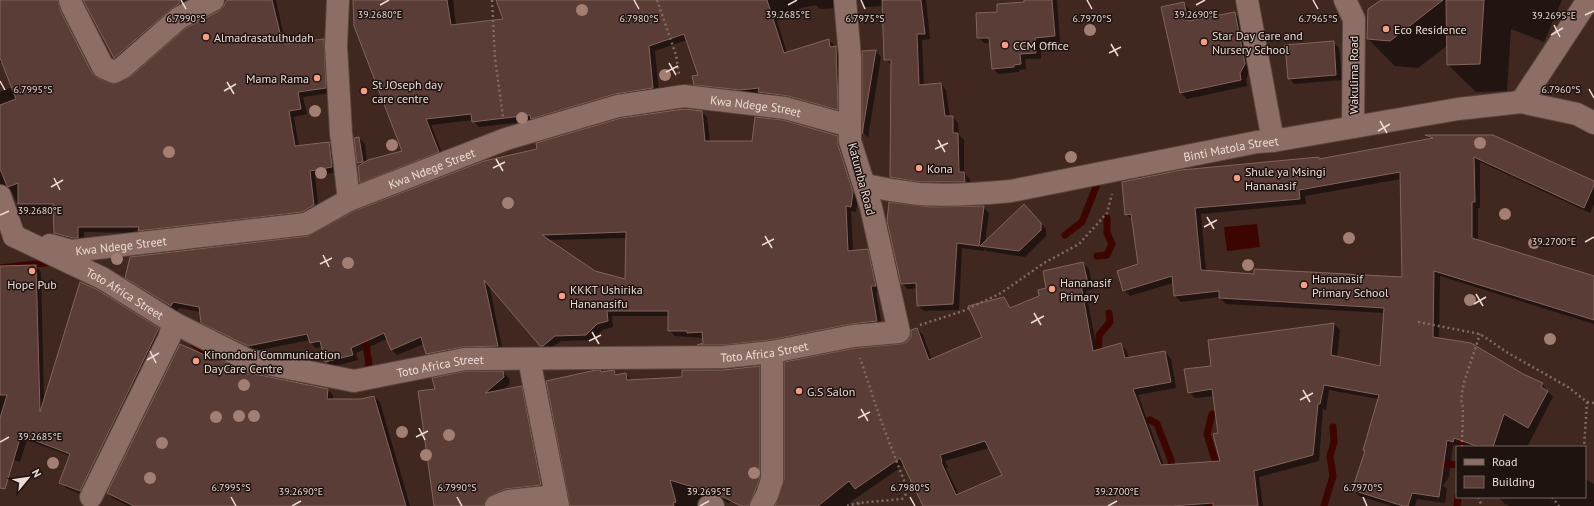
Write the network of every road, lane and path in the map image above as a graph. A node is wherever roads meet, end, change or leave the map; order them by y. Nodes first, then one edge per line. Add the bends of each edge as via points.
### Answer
1 (70, 0) edge
2 (213, 0) edge
3 (338, 0) edge
4 (492, 0) edge
5 (657, 0) edge
6 (845, 0) edge
7 (1247, 0) edge
8 (1345, 0) edge
9 (1588, 0) edge
10 (684, 96) junction
11 (1521, 102) junction
12 (1594, 123) edge
13 (850, 126) junction
14 (1353, 127) junction
15 (506, 139) junction
16 (1273, 141) junction
17 (1117, 170) junction
18 (865, 186) junction
19 (0, 196) edge
20 (349, 200) junction
21 (7, 242) edge
22 (1418, 322) dead end
23 (174, 323) junction
24 (899, 332) junction
25 (1480, 334) junction
26 (853, 336) junction
27 (772, 352) junction
28 (529, 359) junction
29 (1588, 402) junction
30 (1594, 403) edge
31 (1462, 446) edge
32 (1584, 446) edge
33 (91, 497) dead end
34 (1553, 498) edge
35 (556, 501) edge
36 (858, 503) junction
37 (496, 506) edge
38 (709, 506) edge
39 (713, 506) edge
40 (760, 506) edge
41 (847, 506) edge
42 (860, 506) edge
43 (1559, 506) edge

1 - 2 street via 103,67 114,72 122,68 179,18
3 - 20 street via 336,46 341,133
4 - 15 path via 495,58
5 - 10 path via 676,55
6 - 13 street, Katumba Road via 850,57
7 - 16 street
8 - 14 street, Wakulima Road via 1354,19
9 - 11 street
10 - 13 street, Kwa Ndege Street via 785,108
10 - 15 street, Kwa Ndege Street via 618,106
11 - 12 street, Binti Matola Street via 1577,114
11 - 14 street, Binti Matola Street via 1458,109
13 - 18 street, Katumba Road via 850,140
14 - 16 street, Binti Matola Street
15 - 20 street, Kwa Ndege Street
16 - 17 street, Binti Matola Street
17 - 18 street, Binti Matola Street via 978,194 918,194
17 - 24 path via 1107,213 1079,244 1044,263 1001,293 963,311
18 - 24 street, Katumba Road
19 - 21 street
20 - 21 street, Kwa Ndege Street via 306,224 72,251
21 - 23 street, Toto Africa Street via 102,278
22 - 25 path
23 - 28 street, Toto Africa Street via 248,360 354,380 465,359
23 - 33 street
24 - 26 street, Toto Africa Street
25 - 29 path via 1568,387
25 - 31 path via 1461,399
26 - 27 street, Toto Africa Street
26 - 36 path via 906,486 906,494 902,499
27 - 28 street, Toto Africa Street via 724,357
27 - 40 street via 772,480
28 - 35 street
29 - 30 path
29 - 32 path
34 - 43 path
35 - 37 street via 509,502
36 - 41 path
36 - 42 path
38 - 39 street

